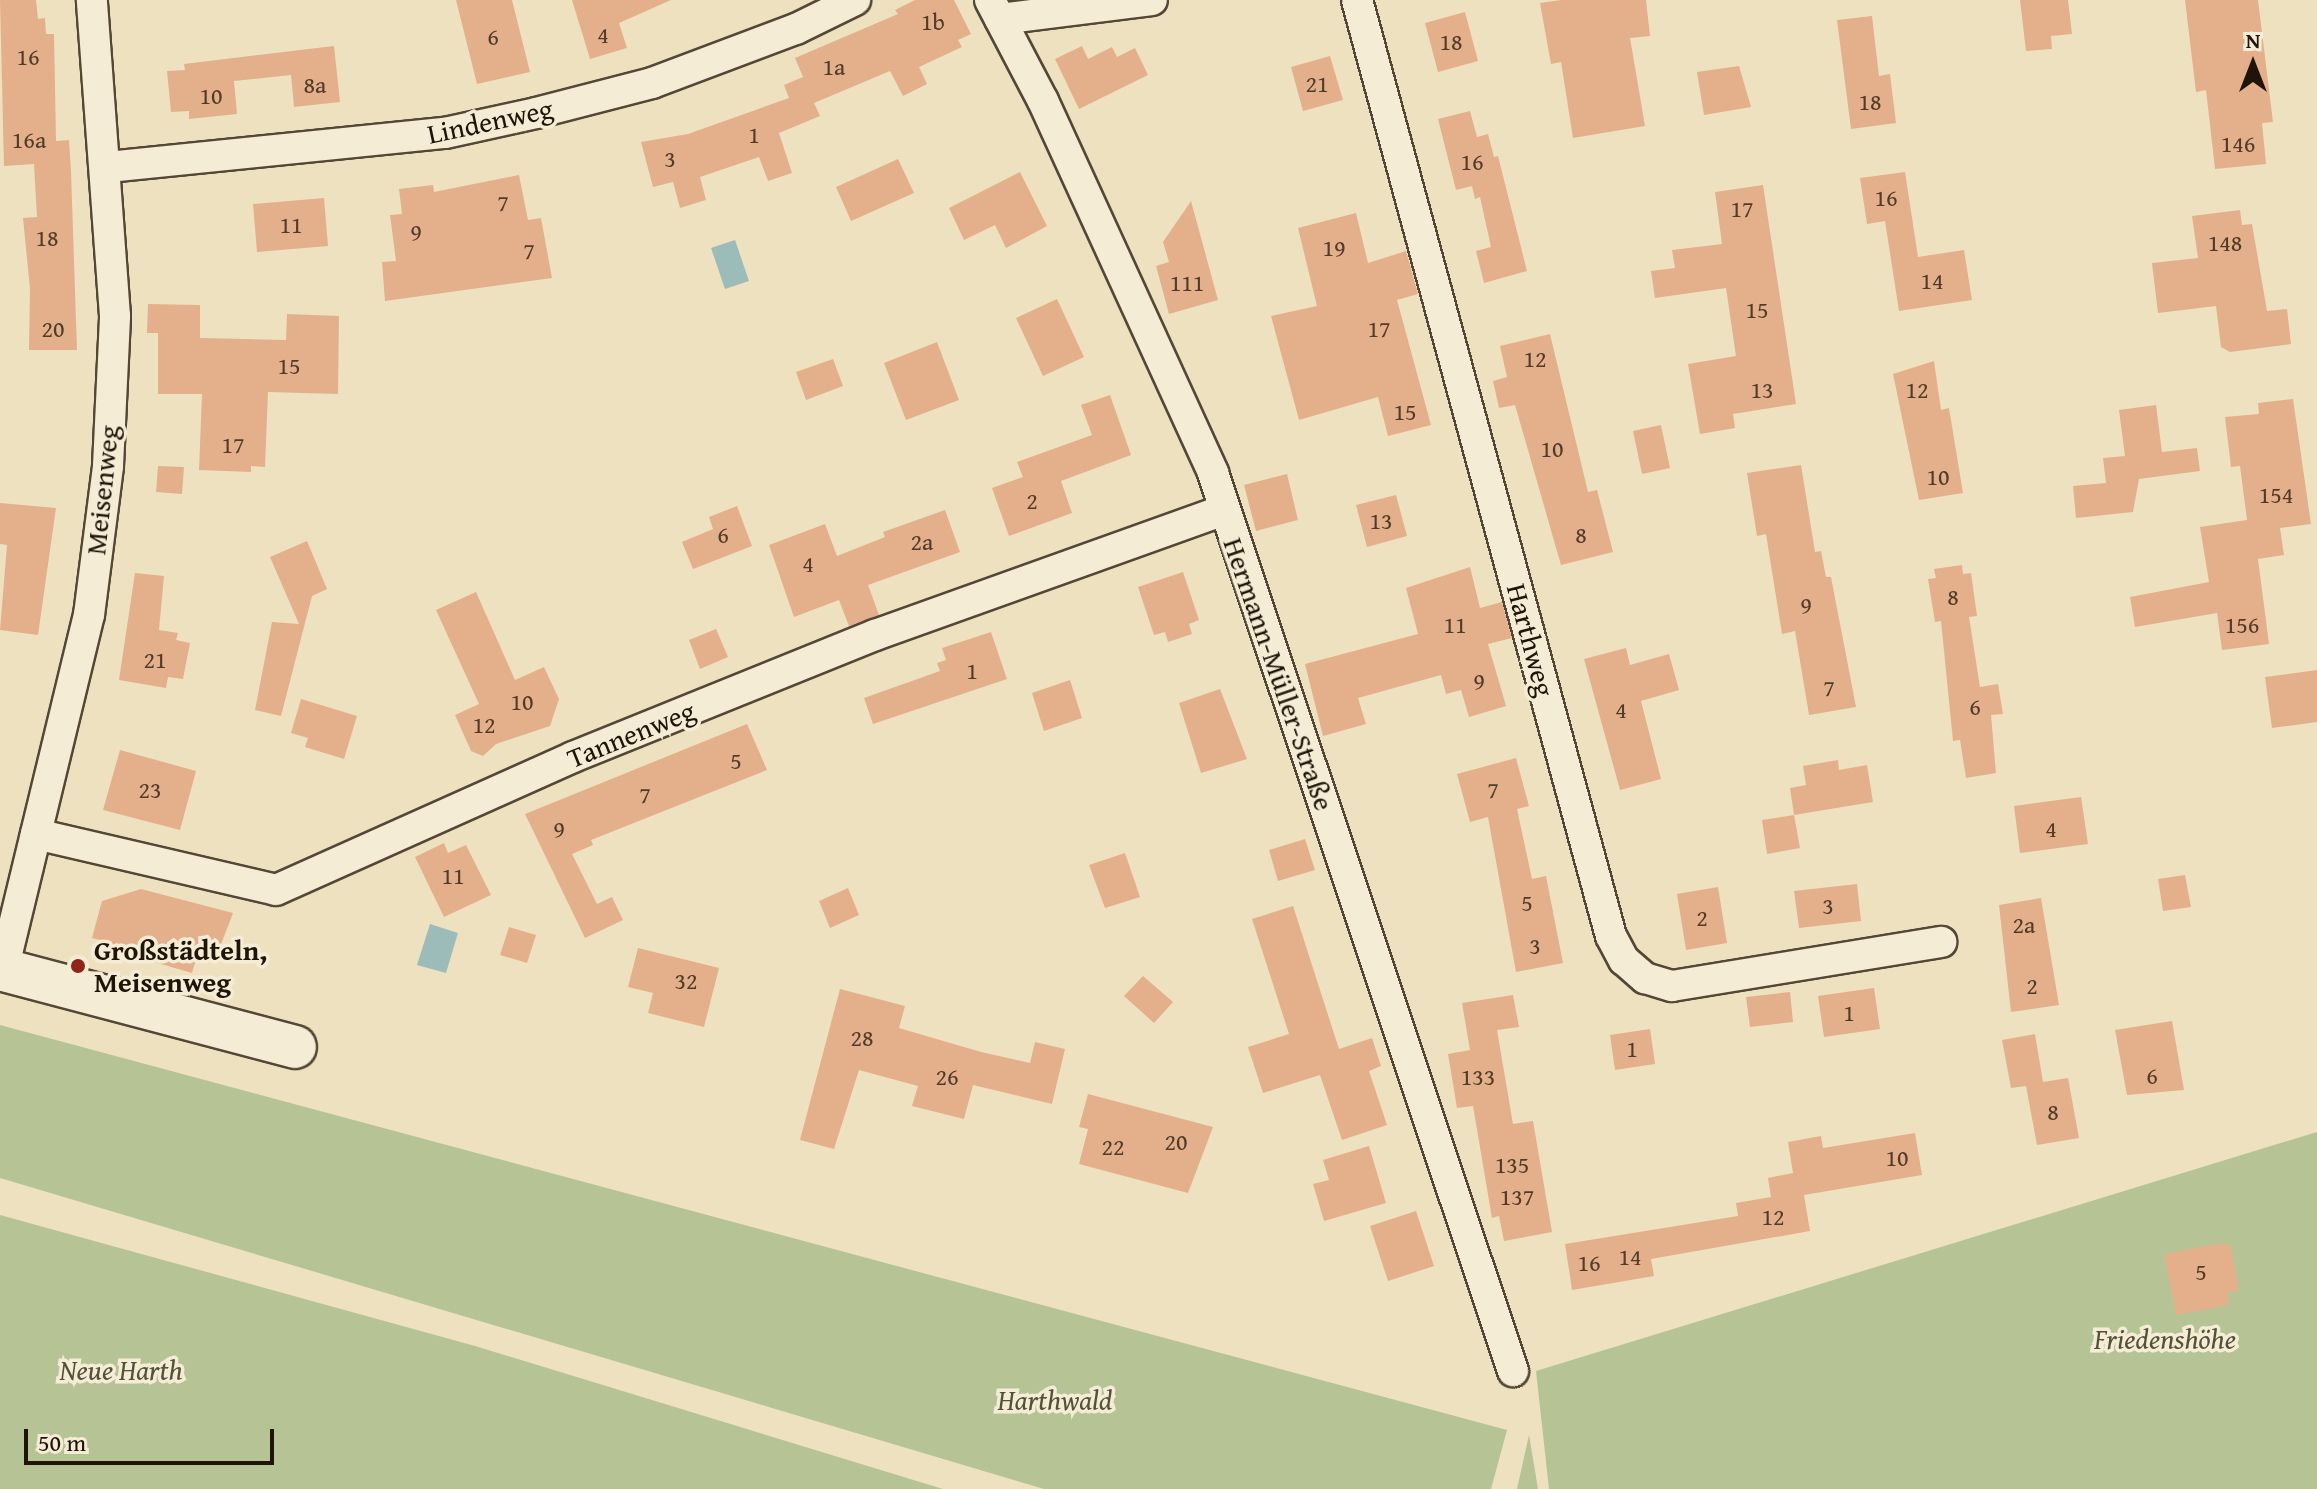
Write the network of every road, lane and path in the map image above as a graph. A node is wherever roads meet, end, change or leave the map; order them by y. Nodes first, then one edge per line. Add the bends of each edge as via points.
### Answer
1 (92, 0) edge
2 (855, 0) edge
3 (1152, 0) edge
4 (1357, 0) edge
5 (995, 10) edge
6 (108, 167) junction
7 (1224, 510) junction
8 (36, 834) junction
9 (1941, 942) dead end
10 (2, 970) edge
11 (295, 1047) dead end
12 (1513, 1371) dead end

1 - 6 street, Meisenweg
2 - 6 street, Lindenweg via 796,29 652,83 536,113 445,133
3 - 5 street
4 - 9 street, Harthweg via 1611,936 1624,960 1645,978 1672,986
5 - 7 street, Hermann-Müller-Straße via 1213,473
6 - 8 street, Meisenweg via 115,316 108,466 89,615
7 - 8 street, Tannenweg via 875,635 573,757 276,890
7 - 12 street, Hermann-Müller-Straße
8 - 10 street, Meisenweg
10 - 11 main road

